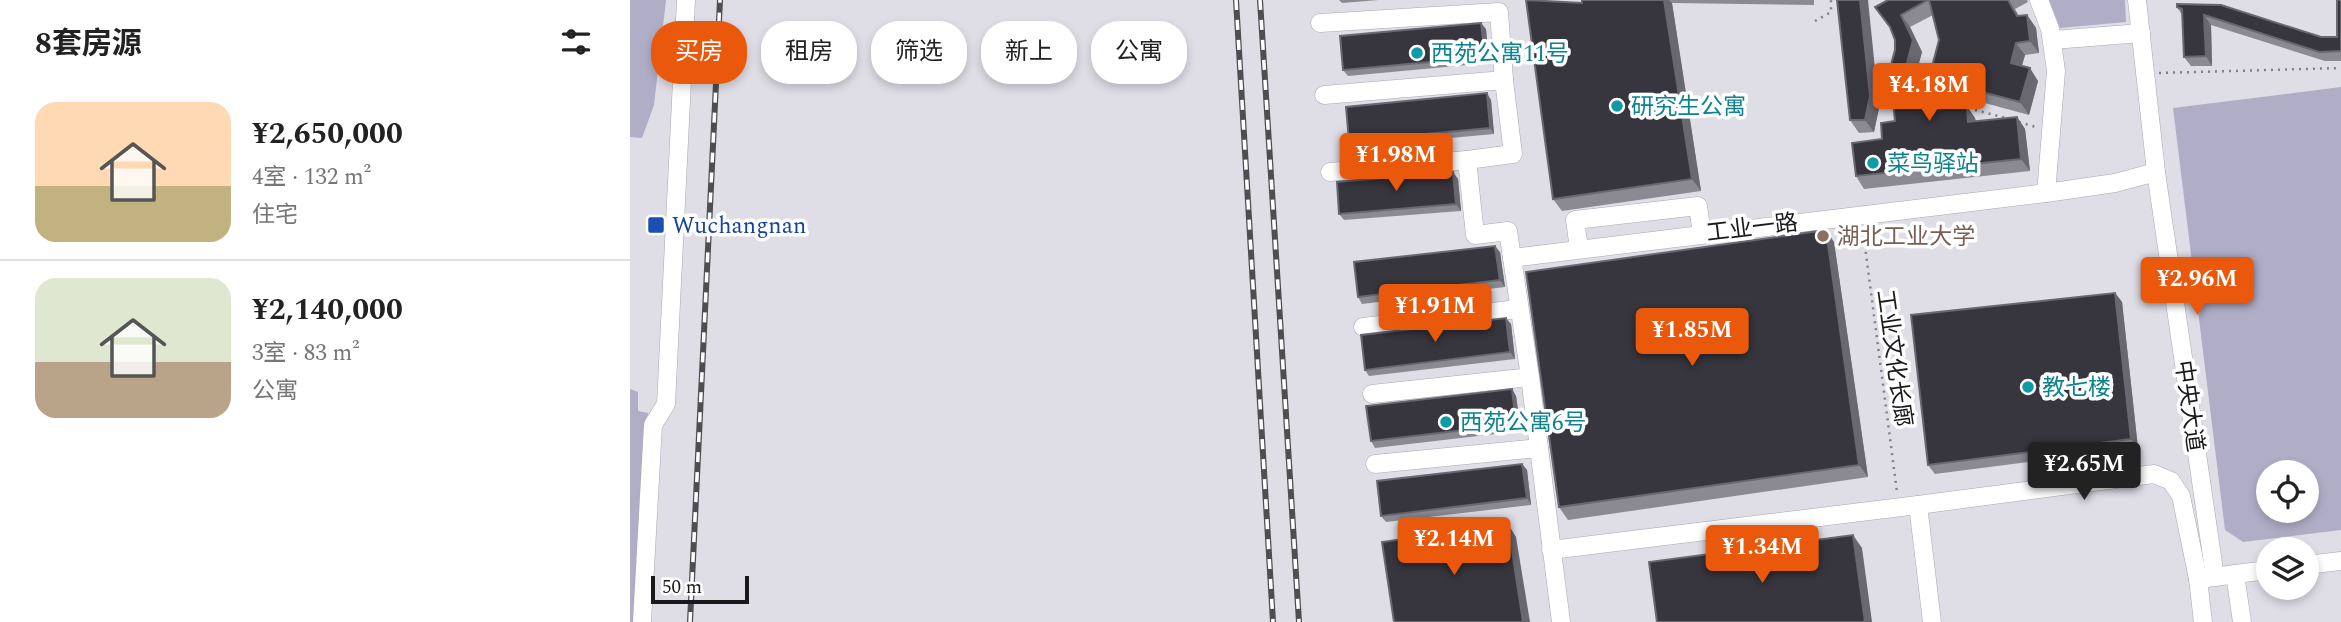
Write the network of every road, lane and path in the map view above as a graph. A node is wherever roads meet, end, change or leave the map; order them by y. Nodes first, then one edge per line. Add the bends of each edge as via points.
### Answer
1 (686, 0) edge
2 (1831, 0) edge
3 (2039, 0) edge
4 (2137, 0) edge
5 (1815, 21) dead end
6 (1320, 23) dead end
7 (2141, 33) junction
8 (2053, 40) junction
9 (2341, 68) edge
10 (2146, 73) junction
11 (1504, 80) junction
12 (1324, 95) dead end
13 (1975, 110) dead end
14 (2051, 131) junction
15 (1467, 160) junction
16 (1330, 172) dead end
17 (2156, 172) junction
18 (2046, 193) junction
19 (1861, 214) junction
20 (1702, 233) junction
21 (1579, 249) junction
22 (1513, 258) junction
23 (1518, 309) junction
24 (1363, 327) dead end
25 (1530, 377) junction
26 (1372, 394) dead end
27 (1539, 448) junction
28 (1375, 464) dead end
29 (1918, 505) junction
30 (1899, 506) junction
31 (1551, 550) junction
32 (2341, 561) edge
33 (2319, 564) edge
34 (2256, 571) edge
35 (2235, 574) junction
36 (2206, 578) junction
37 (642, 622) edge
38 (1561, 622) edge
39 (1932, 622) edge
40 (2203, 622) edge
41 (2242, 622) edge

1 - 37 street via 666,404 653,425
2 - 5 path via 1831,12
3 - 8 street
4 - 7 street, 中央大道
6 - 11 street via 1499,12
7 - 8 street
7 - 10 street, 中央大道
8 - 14 street via 2056,71
9 - 10 path
10 - 17 street, 中央大道
11 - 12 street
11 - 15 street via 1513,154
13 - 14 path
14 - 18 street
15 - 16 street
15 - 22 street via 1475,236 1508,231
17 - 18 street, 工业一路
17 - 36 street, 中央大道
18 - 19 street, 工业一路
19 - 20 street, 工业一路
19 - 30 path, 工业文化长廊
20 - 21 street, 工业一路
20 - 21 street via 1698,206 1575,220
21 - 22 street, 工业一路
22 - 23 street
23 - 24 street
23 - 25 street
25 - 26 street
25 - 27 street
27 - 28 street
27 - 31 street
29 - 30 street
29 - 36 street via 2154,474 2171,481 2181,496
29 - 39 street
30 - 31 street
31 - 38 street
32 - 33 street
34 - 35 street
35 - 36 street
35 - 41 street
36 - 40 street

